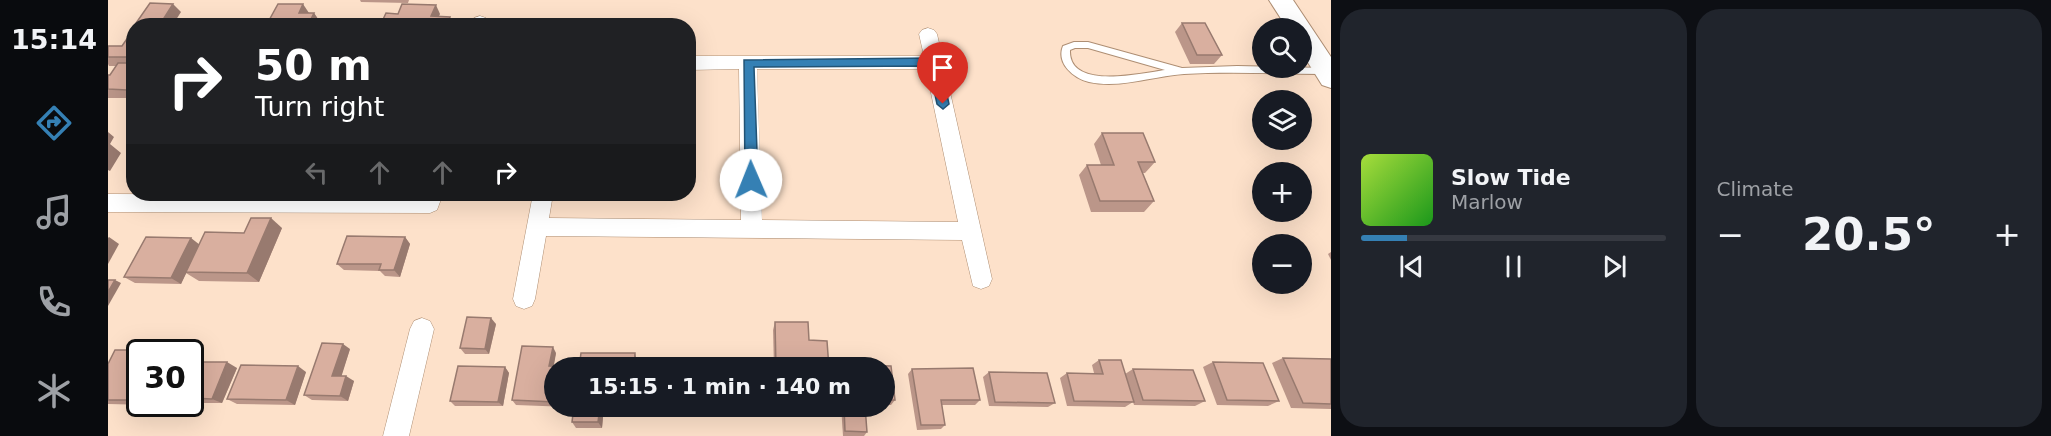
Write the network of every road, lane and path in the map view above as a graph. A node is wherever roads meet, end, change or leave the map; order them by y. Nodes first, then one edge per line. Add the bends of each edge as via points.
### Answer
1 (1281, 0) edge
2 (1293, 18) edge
3 (928, 34) dead end
4 (1312, 49) edge
5 (934, 62) junction
6 (696, 63) edge
7 (748, 63) junction
8 (1182, 71) junction
9 (1329, 75) edge
10 (542, 201) edge
11 (537, 227) junction
12 (752, 228) junction
13 (971, 231) junction
14 (981, 279) dead end
15 (524, 299) dead end
16 (422, 329) dead end
17 (396, 436) edge

1 - 2 street
3 - 5 street
4 - 9 street
5 - 7 street
5 - 13 street
6 - 7 street
7 - 12 street
8 - 8 lane via 1104,80 1088,78 1074,70 1066,48 1088,45
8 - 9 lane
10 - 11 street
11 - 12 street
11 - 15 street
12 - 13 street
13 - 14 street
16 - 17 street

